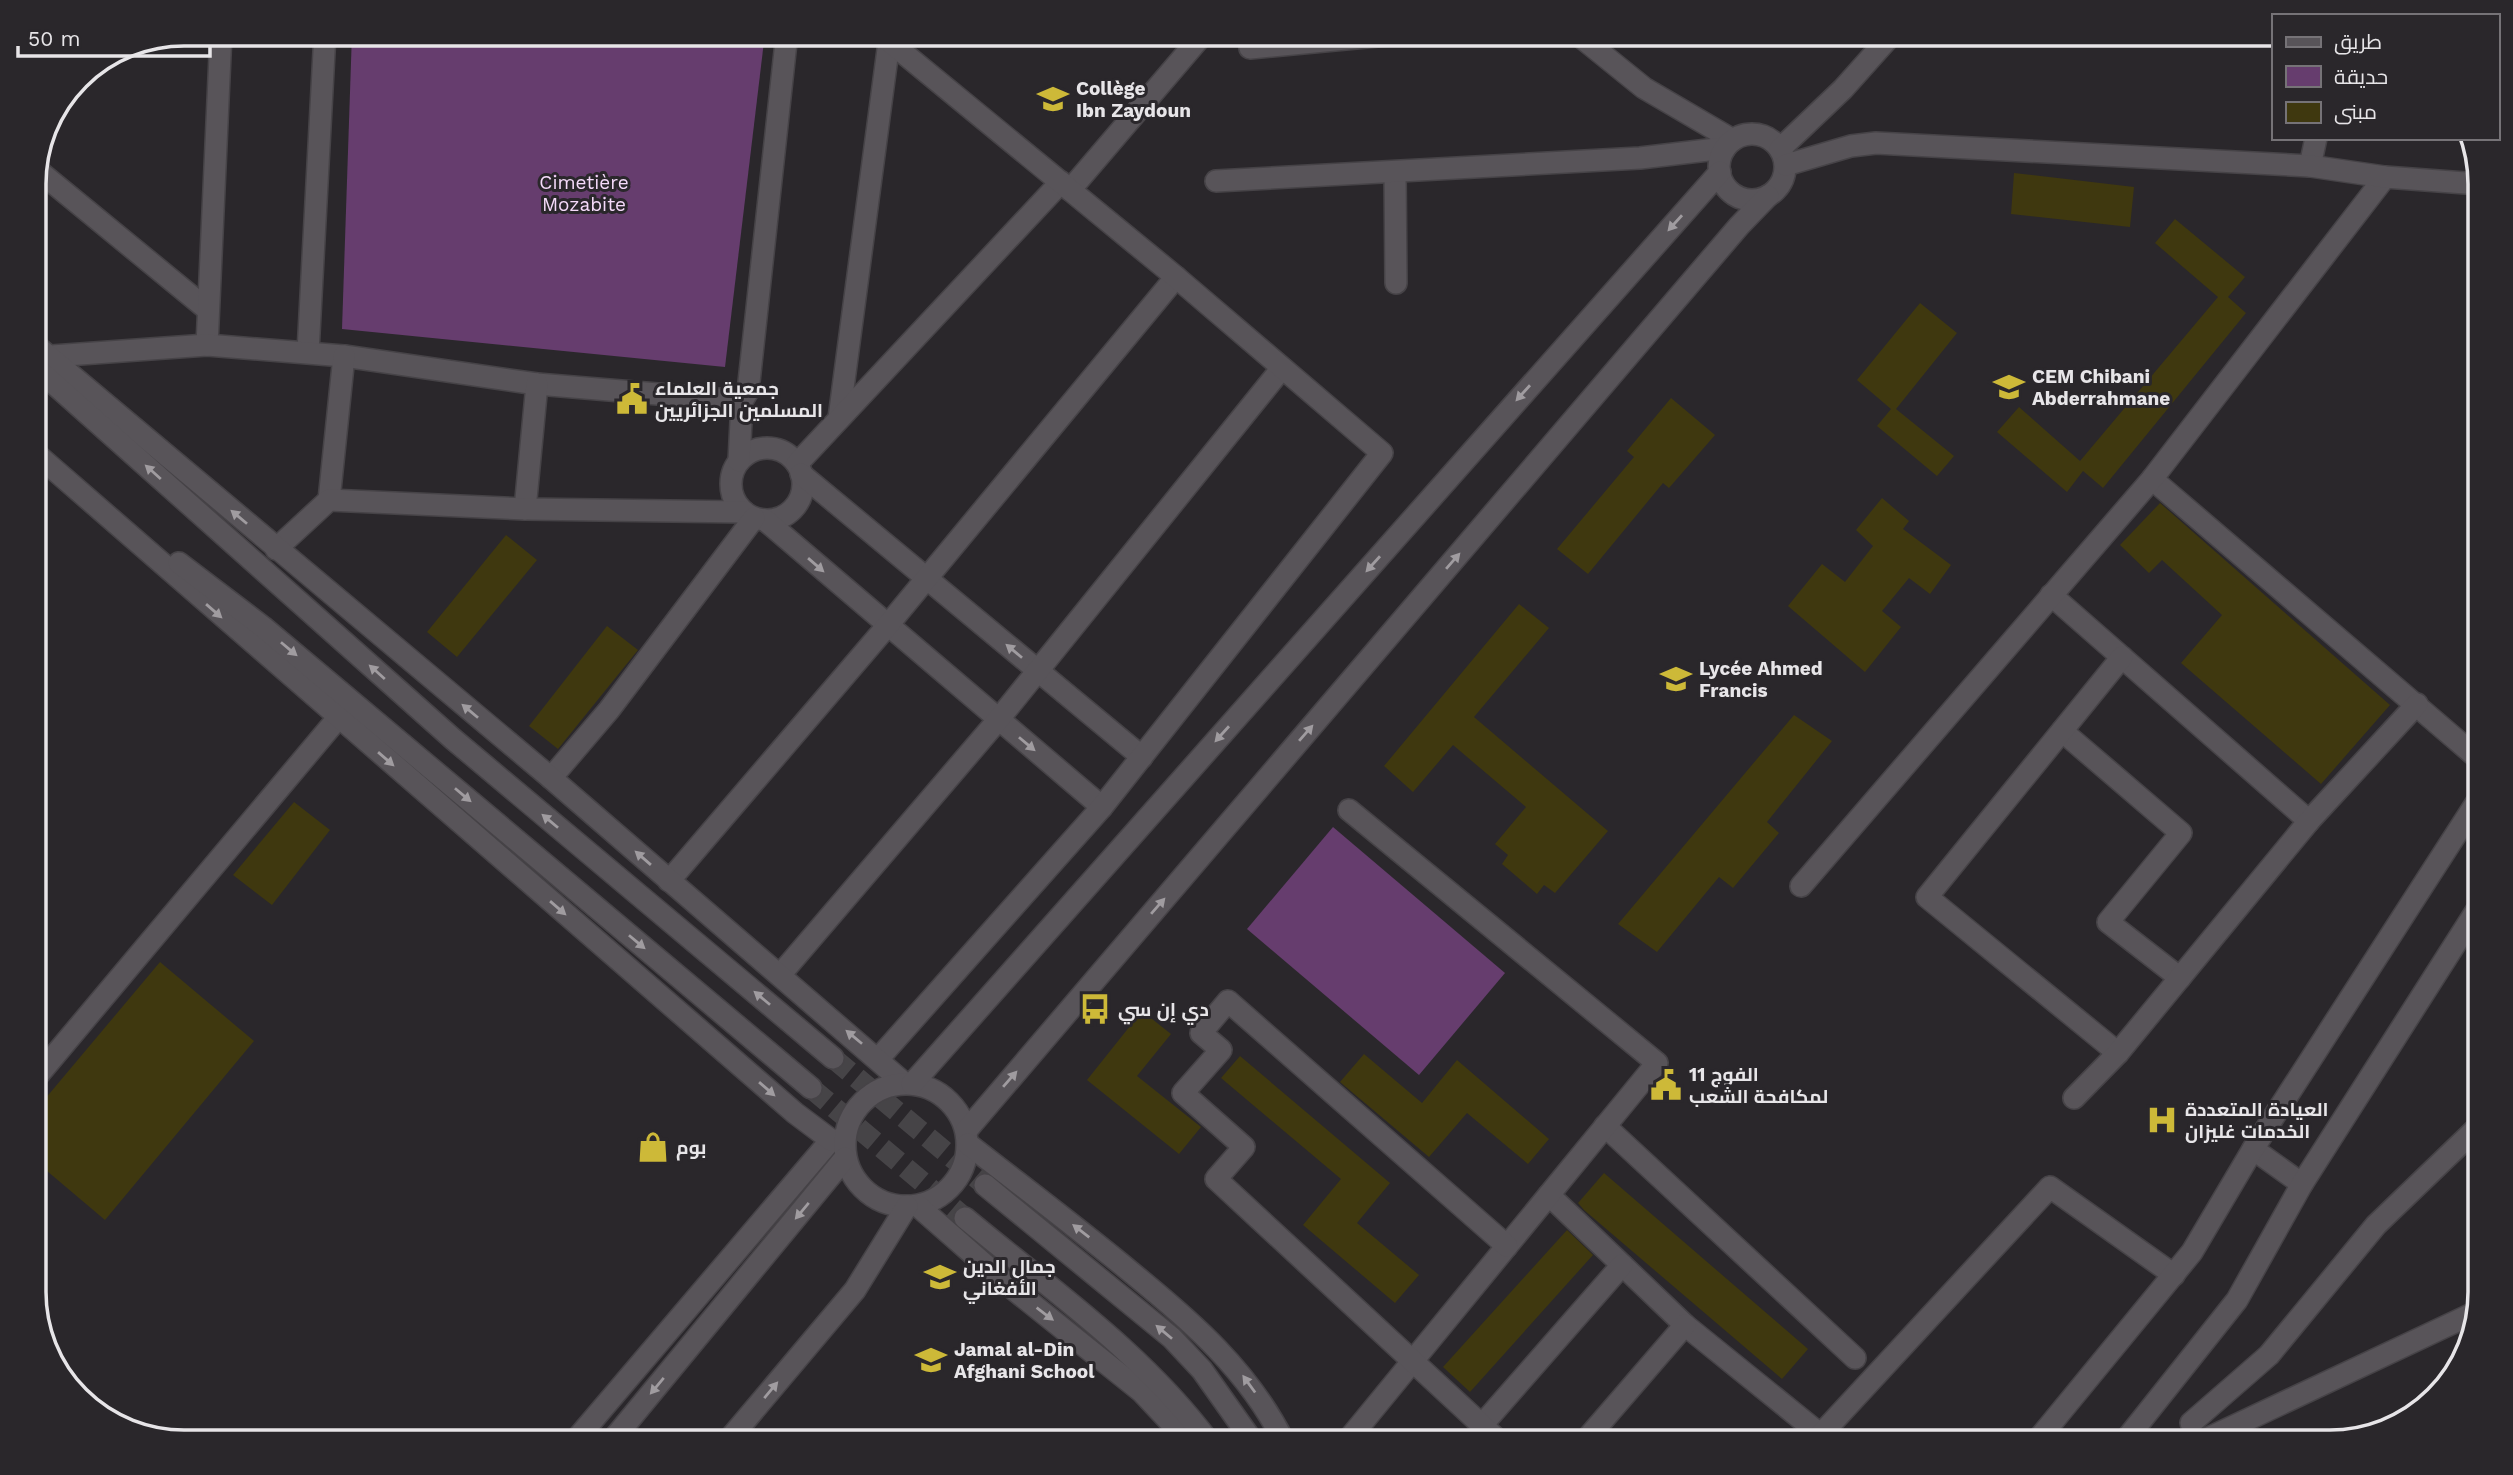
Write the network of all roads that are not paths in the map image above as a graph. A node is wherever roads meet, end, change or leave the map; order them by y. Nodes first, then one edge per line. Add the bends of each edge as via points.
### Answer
1 (220, 46) edge
2 (324, 46) edge
3 (786, 46) edge
4 (883, 46) edge
5 (895, 46) edge
6 (1192, 46) edge
7 (1271, 46) edge
8 (1592, 46) edge
9 (1881, 46) edge
10 (1250, 48) dead end
11 (2316, 140) edge
12 (1729, 144) junction
13 (1783, 157) junction
14 (2310, 166) junction
15 (1395, 172) junction
16 (1720, 172) junction
17 (46, 177) edge
18 (2385, 177) junction
19 (1216, 181) dead end
20 (2467, 183) edge
21 (1066, 186) junction
22 (1768, 196) junction
23 (1176, 277) junction
24 (1396, 283) dead end
25 (208, 310) junction
26 (207, 345) junction
27 (308, 352) junction
28 (46, 355) edge
29 (344, 356) junction
30 (46, 362) edge
31 (46, 363) edge
32 (1282, 368) junction
33 (537, 384) junction
34 (743, 401) junction
35 (839, 418) junction
36 (739, 461) junction
37 (46, 462) edge
38 (46, 463) edge
39 (799, 469) junction
40 (2152, 479) junction
41 (329, 500) junction
42 (525, 509) junction
43 (754, 517) junction
44 (276, 549) junction
45 (926, 578) junction
46 (2051, 595) junction
47 (888, 625) junction
48 (2122, 657) junction
49 (1037, 670) junction
50 (2417, 704) junction
51 (338, 718) junction
52 (998, 720) junction
53 (2062, 731) junction
54 (2468, 749) edge
55 (1142, 757) junction
56 (551, 778) junction
57 (1102, 807) junction
58 (1349, 810) dead end
59 (2468, 816) edge
60 (2309, 821) junction
61 (668, 881) junction
62 (1801, 886) dead end
63 (2468, 924) edge
64 (780, 975) junction
65 (2180, 978) junction
66 (2118, 1053) junction
67 (833, 1058) tunnel mouth
68 (879, 1058) junction
69 (46, 1066) edge
70 (908, 1084) junction
71 (811, 1088) tunnel mouth
72 (2074, 1098) dead end
73 (1605, 1126) junction
74 (2468, 1137) edge
75 (967, 1138) junction
76 (840, 1146) junction
77 (2253, 1149) junction
78 (2302, 1184) junction
79 (985, 1185) tunnel mouth
80 (1549, 1195) junction
81 (912, 1206) junction
82 (965, 1218) tunnel mouth
83 (1507, 1246) junction
84 (1622, 1265) junction
85 (2174, 1275) junction
86 (2465, 1317) edge
87 (1685, 1325) junction
88 (1855, 1358) dead end
89 (1413, 1361) junction
90 (2159, 1402) junction
91 (1482, 1425) junction
92 (585, 1430) edge
93 (620, 1430) edge
94 (737, 1430) edge
95 (1178, 1430) edge
96 (1199, 1430) edge
97 (1244, 1430) edge
98 (1278, 1430) edge
99 (1356, 1430) edge
100 (1487, 1430) edge
101 (1594, 1430) edge
102 (1808, 1430) edge
103 (1824, 1430) edge
104 (2046, 1430) edge
105 (2134, 1430) edge
106 (2194, 1430) edge
107 (2198, 1430) edge
108 (2206, 1430) edge

1 - 25 street
2 - 27 street
3 - 34 street via 748,391
4 - 35 street
5 - 21 street
6 - 21 street
7 - 10 street
8 - 12 street via 1644,88
9 - 13 street
11 - 14 street
12 - 13 street via 1759,134
12 - 15 street via 1640,158
12 - 16 street
13 - 14 street via 1877,143
13 - 22 street via 1782,183
14 - 18 street
15 - 19 street
15 - 24 street
16 - 22 street via 1738,197 1758,200
16 -> 70 street
17 - 25 street
18 - 20 street
18 - 40 street
21 - 23 street
21 - 35 street
75 -> 22 street
23 - 32 street
23 - 45 street
25 - 26 street
26 - 27 street
26 - 28 street
27 - 29 street
29 - 33 street
29 - 41 street
44 -> 30 street
67 -> 31 street via 453,739
32 - 49 street
32 - 55 street via 1382,453
33 - 34 street
33 - 42 street
34 - 36 street
35 - 39 street
36 - 39 street via 769,448 780,450
36 - 43 street via 733,471 732,493
37 -> 71 street via 263,627
38 -> 51 street
39 - 43 street via 803,486 795,507 786,514
39 - 45 street
40 - 46 street
40 - 50 street
41 - 42 street
41 - 44 street
42 - 43 street
43 -> 47 street
43 - 56 street via 609,710
56 -> 44 street
45 - 47 street
49 -> 45 street
46 - 48 street
46 - 62 street
47 - 52 street
47 - 61 street
48 - 53 street
48 - 60 street
49 - 52 street
49 - 55 street
50 - 54 street
50 - 60 street
51 - 69 street
51 -> 76 street via 795,1113
52 -> 57 street
52 - 64 street
53 - 65 street via 2181,833 2108,922
53 - 66 street via 1927,897
55 - 57 street
61 -> 56 street
57 - 68 street
58 - 73 street via 1657,1063
59 - 77 street
60 - 65 street
61 - 64 street
63 - 78 street
68 -> 64 street
65 - 66 street
66 - 72 street
68 - 70 street
70 - 75 street via 941,1094 956,1108
70 - 76 street via 886,1086 870,1094 857,1107
73 - 80 street
73 - 88 street
74 - 107 street via 2376,1225 2269,1355
75 - 81 street via 966,1161 954,1184 934,1200
98 -> 75 street via 1240,1371 1193,1323
76 - 81 street via 861,1188 878,1200
76 - 92 street
76 -> 93 street
77 - 78 street
77 - 85 street
78 - 90 street via 2237,1300
97 -> 79 street via 1202,1370 1172,1338
80 - 83 street
80 - 84 street
94 -> 81 street via 855,1290
81 -> 95 street via 1142,1392
82 - 96 street via 1121,1349
83 - 89 street
83 - 89 street via 1228,1002 1201,1033 1221,1050 1183,1093 1244,1147 1216,1179
84 - 87 street
84 - 91 street
85 - 103 street via 2050,1187
85 - 104 street
86 - 108 street via 2247,1422
87 - 101 street
87 - 102 street
89 - 91 street
89 - 99 street
90 - 105 street
90 - 106 street
91 - 100 street

